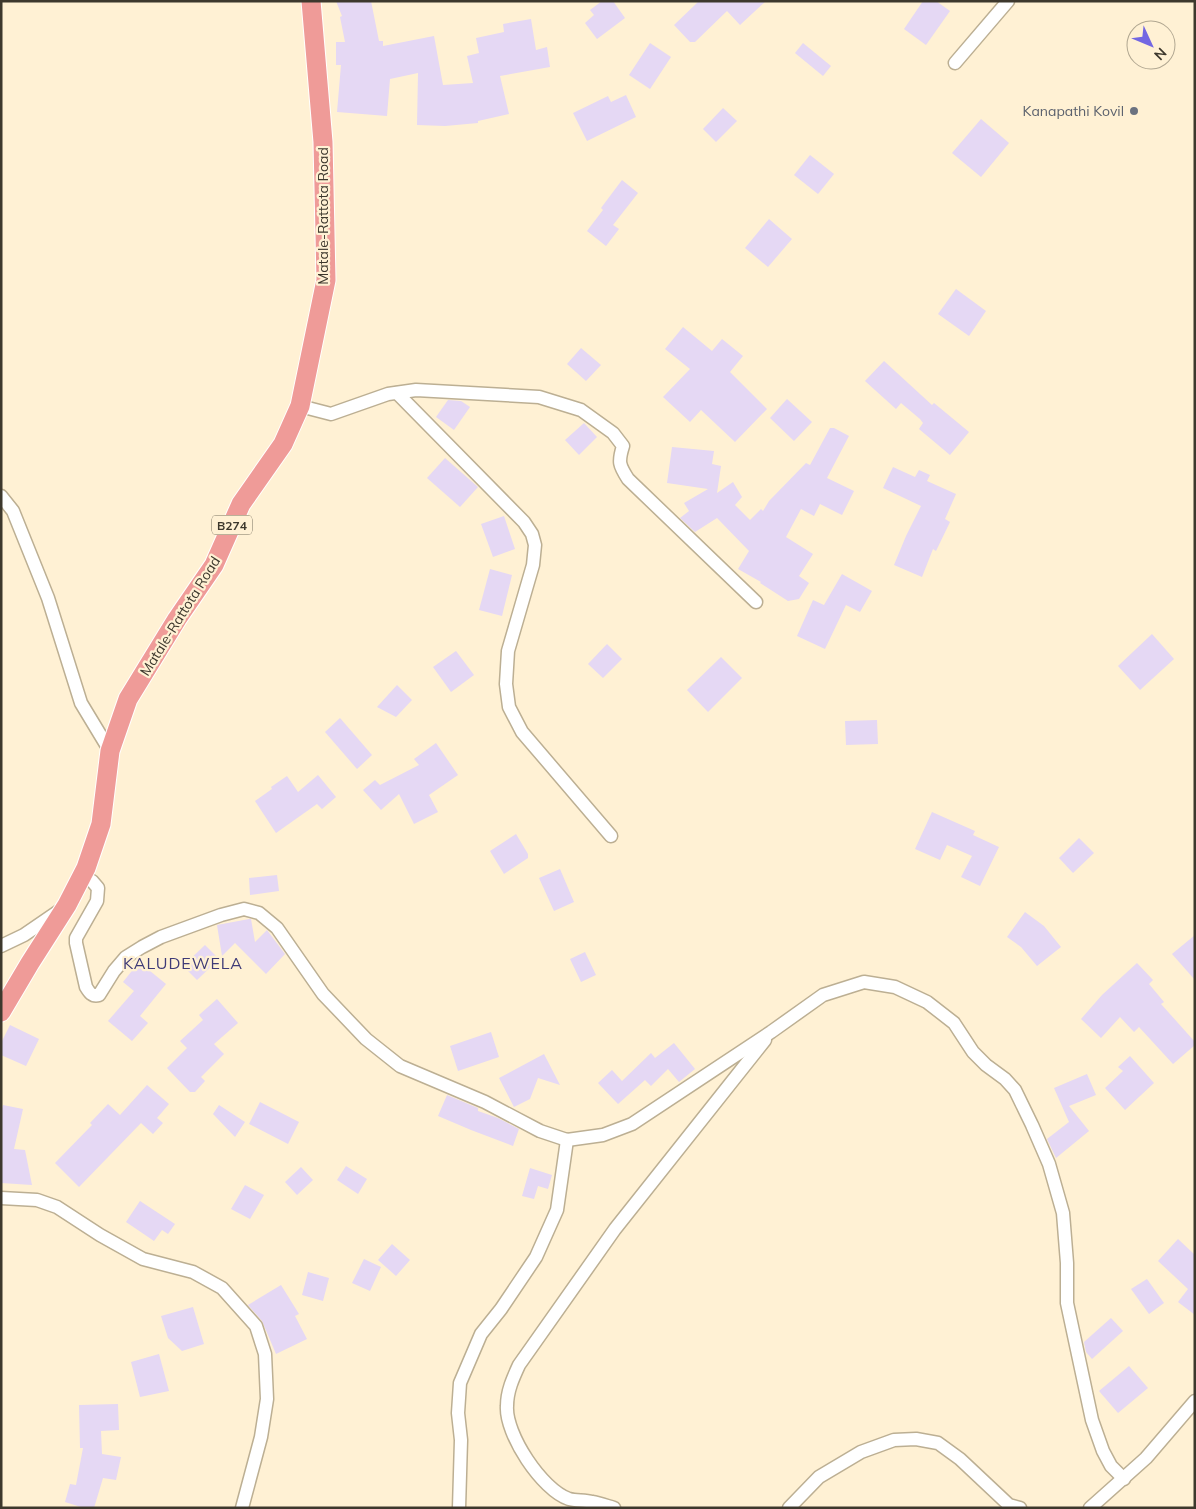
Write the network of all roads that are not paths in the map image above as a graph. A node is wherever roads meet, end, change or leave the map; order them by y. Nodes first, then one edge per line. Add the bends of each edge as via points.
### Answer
1 (311, 1) edge
2 (1008, 1) edge
3 (955, 63) dead end
4 (397, 393) junction
5 (300, 406) junction
6 (1, 496) edge
7 (756, 602) dead end
8 (110, 752) junction
9 (611, 836) dead end
10 (81, 877) junction
11 (68, 905) junction
12 (1, 946) edge
13 (1, 1012) edge
14 (771, 1032) junction
15 (567, 1140) junction
16 (1, 1198) edge
17 (1195, 1401) edge
18 (1124, 1479) junction
19 (570, 1505) edge
20 (242, 1508) edge
21 (460, 1508) edge
22 (614, 1508) edge
23 (789, 1508) edge
24 (1020, 1508) edge
25 (1090, 1508) edge

1 - 5 main road, Matale-Rattota Road / B274 via 323,142 326,280
2 - 3 street
4 - 5 street via 331,414
4 - 7 street via 416,390 539,397 581,410 613,433 623,446 619,459 628,479
4 - 9 street via 524,522 532,534 535,545 533,565 508,651 506,684 509,707 522,732
5 - 8 main road, Matale-Rattota Road / B274 via 283,444 242,504 214,565 128,699
6 - 8 street via 14,511 48,598 81,702
8 - 10 main road, Matale-Rattota Road / B274 via 101,824
10 - 11 main road, Matale-Rattota Road / B274
10 - 15 street via 92,881 99,893 76,938 90,994 99,995 126,958 161,937 244,909 259,913 277,928 323,994 366,1038 400,1066 485,1102 540,1131
11 - 12 street via 24,935
11 - 13 main road, Matale-Rattota Road / B274
14 - 15 street via 632,1124 603,1136
14 - 18 street via 823,995 864,982 895,987 927,1002 954,1023 973,1052 1015,1090 1049,1164 1063,1213 1067,1303 1092,1420 1111,1466
14 - 19 street via 615,1229 519,1365 510,1386 508,1420 518,1446 551,1488
15 - 21 street via 557,1210 536,1257 481,1334 460,1383
16 - 20 street via 37,1200 58,1206 100,1235 144,1259 193,1272 222,1288 256,1326 265,1354 267,1399 261,1437
17 - 18 street
18 - 25 street
19 - 22 street via 593,1502
23 - 24 street via 819,1477 861,1452 894,1440 916,1439 938,1443 1009,1504

